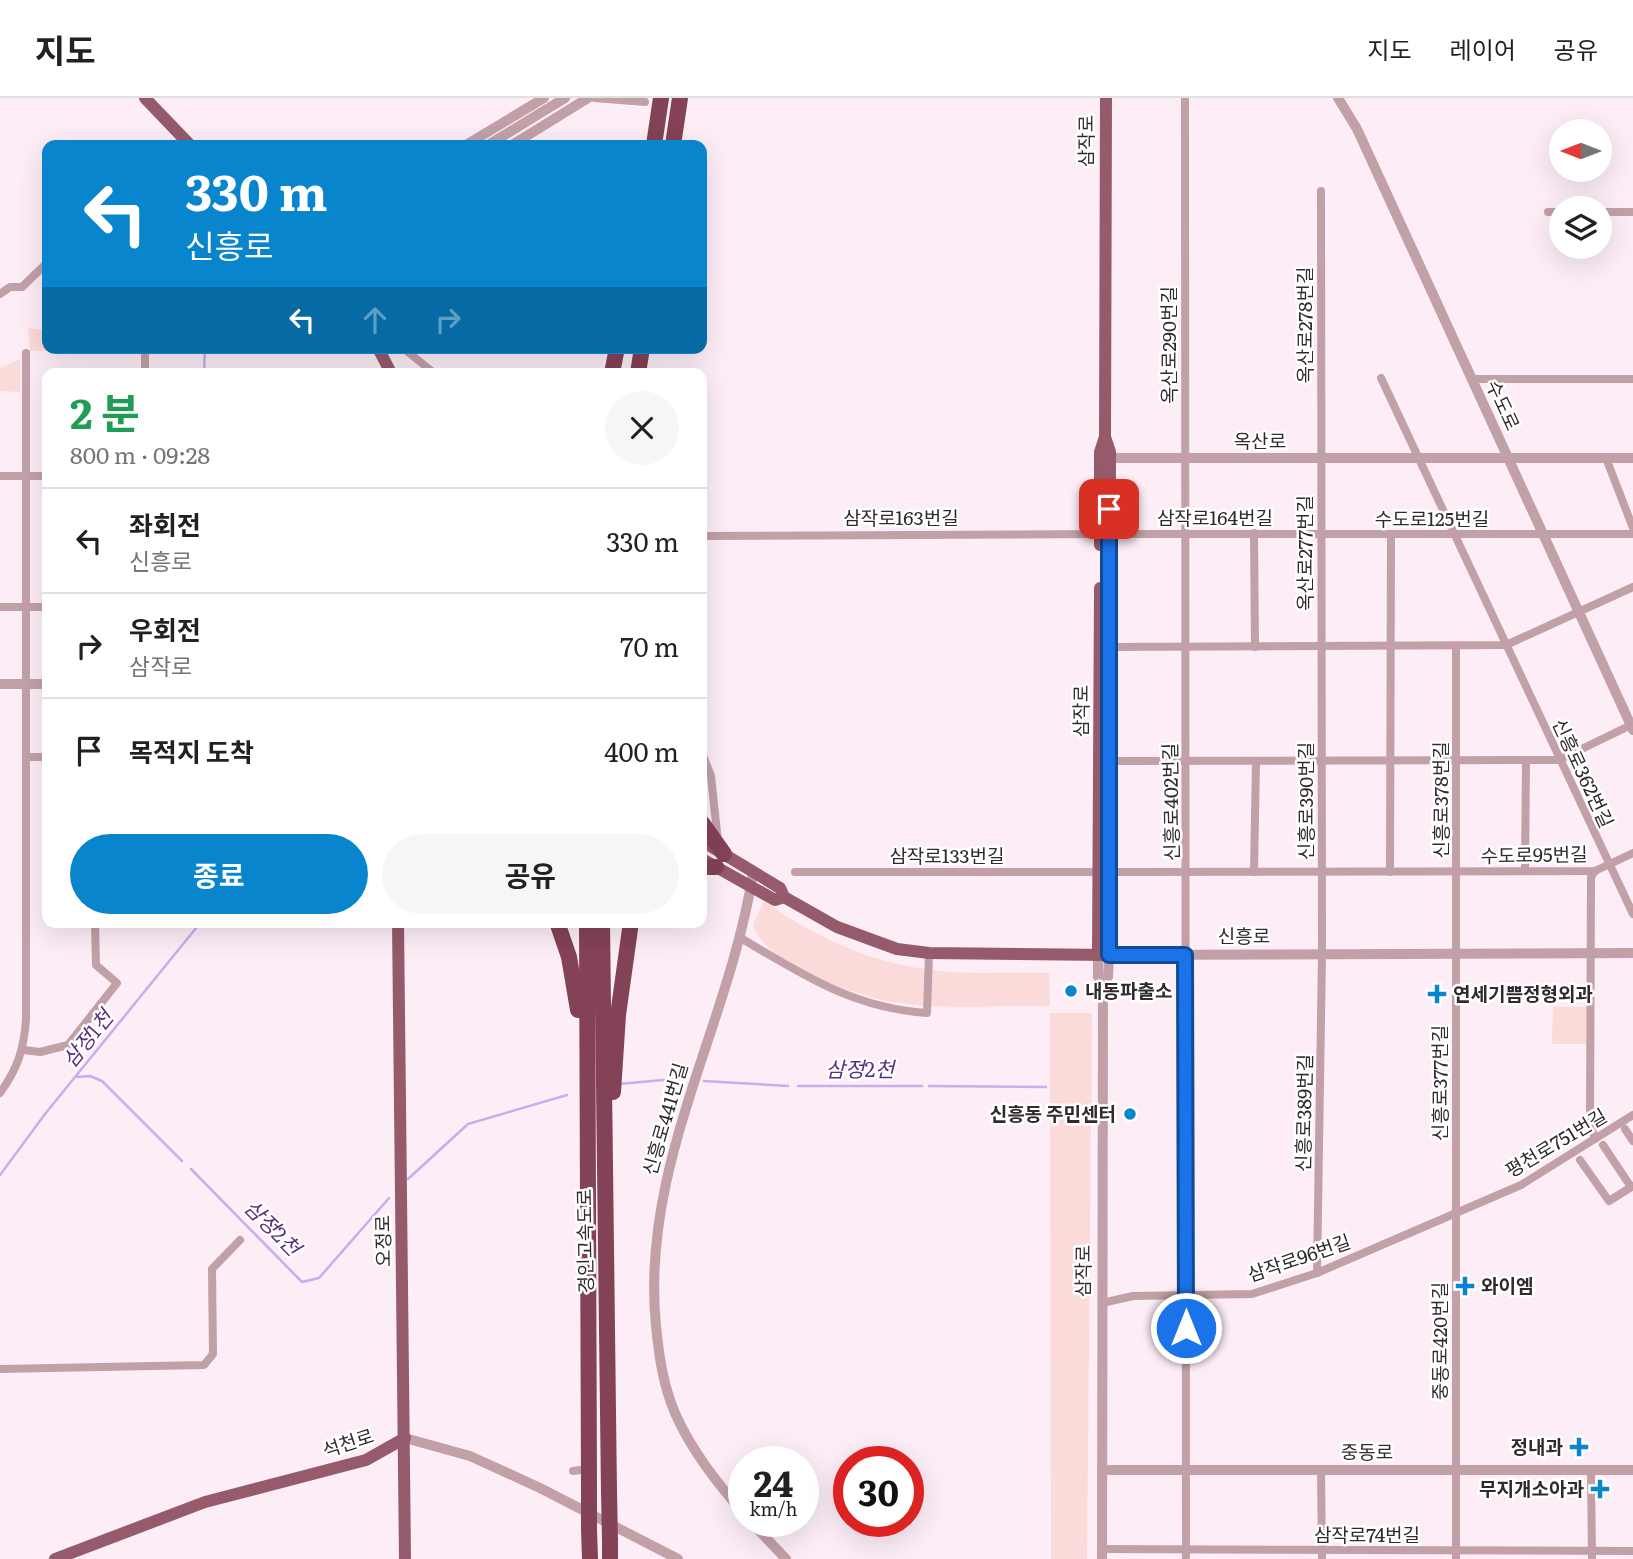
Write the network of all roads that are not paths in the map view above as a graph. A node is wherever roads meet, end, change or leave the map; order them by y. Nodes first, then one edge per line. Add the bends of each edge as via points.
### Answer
1 (145, 98) edge
2 (544, 98) edge
3 (565, 98) edge
4 (661, 98) edge
5 (680, 98) edge
6 (1106, 98) edge
7 (1185, 98) edge
8 (1338, 98) edge
9 (591, 100) edge
10 (645, 102) dead end
11 (185, 140) edge
12 (474, 140) edge
13 (496, 140) edge
14 (521, 140) edge
15 (655, 140) edge
16 (674, 140) edge
17 (1321, 191) dead end
18 (1612, 212) edge
19 (1633, 212) edge
20 (42, 267) edge
21 (0, 294) edge
22 (26, 353) dead end
23 (410, 354) edge
24 (428, 368) edge
25 (1381, 378) dead end
26 (1472, 379) junction
27 (1633, 379) edge
28 (1105, 458) junction
29 (1185, 458) junction
30 (1606, 458) junction
31 (1633, 458) edge
32 (1321, 459) junction
33 (1419, 459) junction
34 (1509, 459) junction
35 (0, 476) edge
36 (27, 476) junction
37 (42, 476) edge
38 (1633, 528) edge
39 (1185, 533) junction
40 (1254, 533) junction
41 (1105, 534) junction
42 (1321, 534) junction
43 (1391, 534) junction
44 (1454, 534) junction
45 (1633, 534) edge
46 (1544, 535) junction
47 (707, 536) edge
48 (1633, 587) edge
49 (0, 607) edge
50 (27, 607) junction
51 (42, 607) edge
52 (1580, 613) junction
53 (1506, 645) junction
54 (1108, 647) junction
55 (1255, 647) junction
56 (1321, 647) junction
57 (1391, 647) junction
58 (1456, 647) junction
59 (1185, 648) junction
60 (0, 684) edge
61 (27, 684) junction
62 (42, 684) edge
63 (1632, 726) edge
64 (27, 757) junction
65 (42, 757) edge
66 (1322, 760) junction
67 (1390, 760) junction
68 (1457, 760) junction
69 (1526, 760) junction
70 (1559, 760) junction
71 (1105, 761) junction
72 (1186, 761) junction
73 (1256, 761) junction
74 (707, 766) edge
75 (1633, 853) edge
76 (711, 855) edge
77 (1609, 865) junction
78 (1525, 871) junction
79 (1595, 871) junction
80 (795, 872) dead end
81 (1104, 872) junction
82 (1188, 872) junction
83 (1254, 872) junction
84 (1322, 872) junction
85 (1390, 872) junction
86 (1457, 872) junction
87 (753, 873) junction
88 (751, 887) junction
89 (784, 897) junction
90 (1633, 914) edge
91 (95, 928) edge
92 (398, 928) edge
93 (559, 928) edge
94 (587, 928) edge
95 (602, 928) edge
96 (630, 928) edge
97 (739, 937) junction
98 (929, 953) junction
99 (1633, 953) edge
100 (1457, 954) junction
101 (1592, 954) junction
102 (1103, 955) junction
103 (1185, 955) junction
104 (1322, 955) junction
105 (24, 1050) junction
106 (585, 1078) junction
107 (0, 1093) edge
108 (1633, 1115) edge
109 (1625, 1129) dead end
110 (1595, 1139) junction
111 (1633, 1141) edge
112 (1603, 1146) dead end
113 (1580, 1160) dead end
114 (1632, 1187) edge
115 (605, 1192) junction
116 (1456, 1212) junction
117 (240, 1240) dead end
118 (1317, 1273) junction
119 (1186, 1295) junction
120 (1102, 1303) junction
121 (0, 1369) edge
122 (405, 1438) junction
123 (1456, 1469) junction
124 (1101, 1470) junction
125 (1186, 1470) junction
126 (1321, 1470) junction
127 (1591, 1470) junction
128 (1633, 1470) edge
129 (728, 1493) edge
130 (765, 1537) edge
131 (1633, 1551) edge
132 (1101, 1554) edge
133 (1186, 1555) edge
134 (1254, 1555) edge
135 (1322, 1555) edge
136 (1388, 1555) edge
137 (1456, 1555) edge
138 (1524, 1555) edge
139 (1592, 1555) edge
140 (55, 1559) edge
141 (405, 1559) edge
142 (590, 1559) edge
143 (610, 1559) edge
144 (678, 1559) edge
145 (786, 1559) edge

1 - 11 main road
2 - 12 street
3 - 13 street
4 - 15 highway
5 - 16 highway
6 - 28 main road, 삼작로
7 - 29 street, 옥산로290번길
8 - 26 street, 수도로 via 1357,129
9 - 10 street
9 - 14 street
17 - 32 street, 옥산로278번길
18 - 19 street
20 - 21 street via 22,287 10,287
22 - 36 street
23 - 24 street
25 - 33 street
26 - 27 street
26 - 34 street, 수도로
28 - 29 street, 옥산로
28 - 41 main road, 삼작로
29 - 32 street, 옥산로
29 - 39 street, 옥산로290번길
30 - 31 street, 옥산로
30 - 34 street, 옥산로
30 - 38 street
32 - 33 street, 옥산로
32 - 42 street, 옥산로277번길
33 - 34 street, 옥산로
33 - 44 street, 신흥로362번길
34 - 46 street, 수도로
35 - 36 street
36 - 37 street
36 - 50 street
39 - 40 street, 삼작로164번길
39 - 41 street, 삼작로164번길
39 - 59 street, 신흥로402번길
40 - 42 street, 삼작로164번길
40 - 55 street
41 - 47 street, 삼작로163번길
41 - 54 main road, 삼작로
41 - 71 main road, 삼작로
42 - 43 street, 수도로125번길
42 - 56 street, 옥산로277번길
43 - 44 street, 수도로125번길
43 - 57 street
44 - 46 street, 수도로125번길
44 - 53 street, 신흥로362번길
45 - 46 street, 수도로125번길
46 - 52 street, 수도로
48 - 52 street
49 - 50 street
50 - 51 street
50 - 61 street
52 - 53 street
52 - 63 street, 수도로
53 - 58 street
53 - 70 street, 신흥로362번길
54 - 59 street
54 - 71 main road, 삼작로
55 - 56 street
55 - 59 street
56 - 57 street
56 - 66 street, 신흥로390번길
57 - 58 street
57 - 67 street
58 - 68 street, 신흥로378번길
59 - 72 street, 신흥로402번길
60 - 61 street
61 - 62 street
61 - 64 street
63 - 70 street
64 - 65 street
64 - 105 street
66 - 67 street
66 - 73 street
66 - 84 street, 신흥로390번길
67 - 68 street
67 - 85 street
68 - 69 street
68 - 86 street, 신흥로378번길
69 - 70 street
69 - 78 street
70 - 77 street, 신흥로362번길
71 - 72 street
71 - 81 main road, 삼작로
72 - 73 street
72 - 82 street, 신흥로402번길
73 - 83 street
74 - 76 street via 711,776
75 - 77 street, 수도로95번길
76 - 87 main road, 신흥로
76 - 88 main road, 신흥로
77 - 79 street, 수도로95번길
77 - 90 street, 신흥로362번길
78 - 79 street, 수도로95번길
78 - 86 street, 수도로95번길
79 - 101 street via 1591,877
80 - 81 street, 삼작로133번길
81 - 82 street, 삼작로133번길
81 - 102 main road, 삼작로
82 - 83 street, 수도로95번길
82 - 103 street, 신흥로402번길
83 - 84 street, 수도로95번길
84 - 85 street, 수도로95번길
84 - 104 street, 신흥로390번길
85 - 86 street, 수도로95번길
86 - 100 street, 신흥로378번길
87 - 88 street, 신흥로441번길
87 - 89 main road, 신흥로 via 780,888
88 - 89 main road, 신흥로 via 775,900
88 - 97 street, 신흥로441번길
89 - 98 main road, 신흥로 via 867,940
91 - 105 street via 96,965 117,983 68,1045 40,1052
92 - 122 main road, 오정로
93 - 106 highway via 569,957
94 - 106 highway, 경인고속도로
95 - 115 highway, 경인고속도로
96 - 115 highway via 618,1015
97 - 98 street via 847,997 884,1008 927,1013
97 - 129 street, 신흥로441번길 via 654,1236 653,1303 660,1368 675,1414
98 - 102 main road, 신흥로
99 - 101 street, 신흥로
100 - 101 street, 신흥로
100 - 104 street, 신흥로
100 - 116 street, 신흥로377번길
101 - 110 street via 1590,1122
102 - 103 street, 신흥로
102 - 120 street, 삼작로 via 1098,977 1103,984
103 - 104 street, 신흥로
103 - 119 street, 신흥로402번길
104 - 118 street, 신흥로389번길
105 - 107 street
106 - 142 highway, 경인고속도로, bridge via 581,1475
108 - 110 street, 평천로751번길
109 - 111 street
110 - 116 street, 평천로751번길 via 1521,1185
112 - 114 street
113 - 114 street via 1609,1202
115 - 143 highway, 경인고속도로, bridge
116 - 118 street, 삼작로96번길
116 - 123 street, 중동로420번길
117 - 121 street via 212,1269 213,1354 204,1365
118 - 119 street, 삼작로96번길 via 1252,1294
119 - 120 street, 삼작로96번길 via 1133,1296
119 - 125 street, 신흥로402번길
120 - 124 street, 삼작로
122 - 140 main road, 석천로 via 366,1460 205,1502
122 - 141 main road, 오정로
122 - 144 street via 470,1456
123 - 126 street, 중동로
123 - 127 street, 중동로
123 - 137 street, 중동로420번길
124 - 125 street, 중동로
124 - 132 street, 삼작로
125 - 126 street, 중동로
125 - 133 street, 신흥로402번길
126 - 135 street
127 - 128 street, 중동로
127 - 139 street
130 - 145 street
131 - 139 street, 삼작로74번길
132 - 133 street, 삼작로74번길
133 - 134 street, 삼작로74번길
134 - 135 street, 삼작로74번길
135 - 136 street, 삼작로74번길
136 - 137 street, 삼작로74번길
137 - 138 street, 삼작로74번길
138 - 139 street, 삼작로74번길

